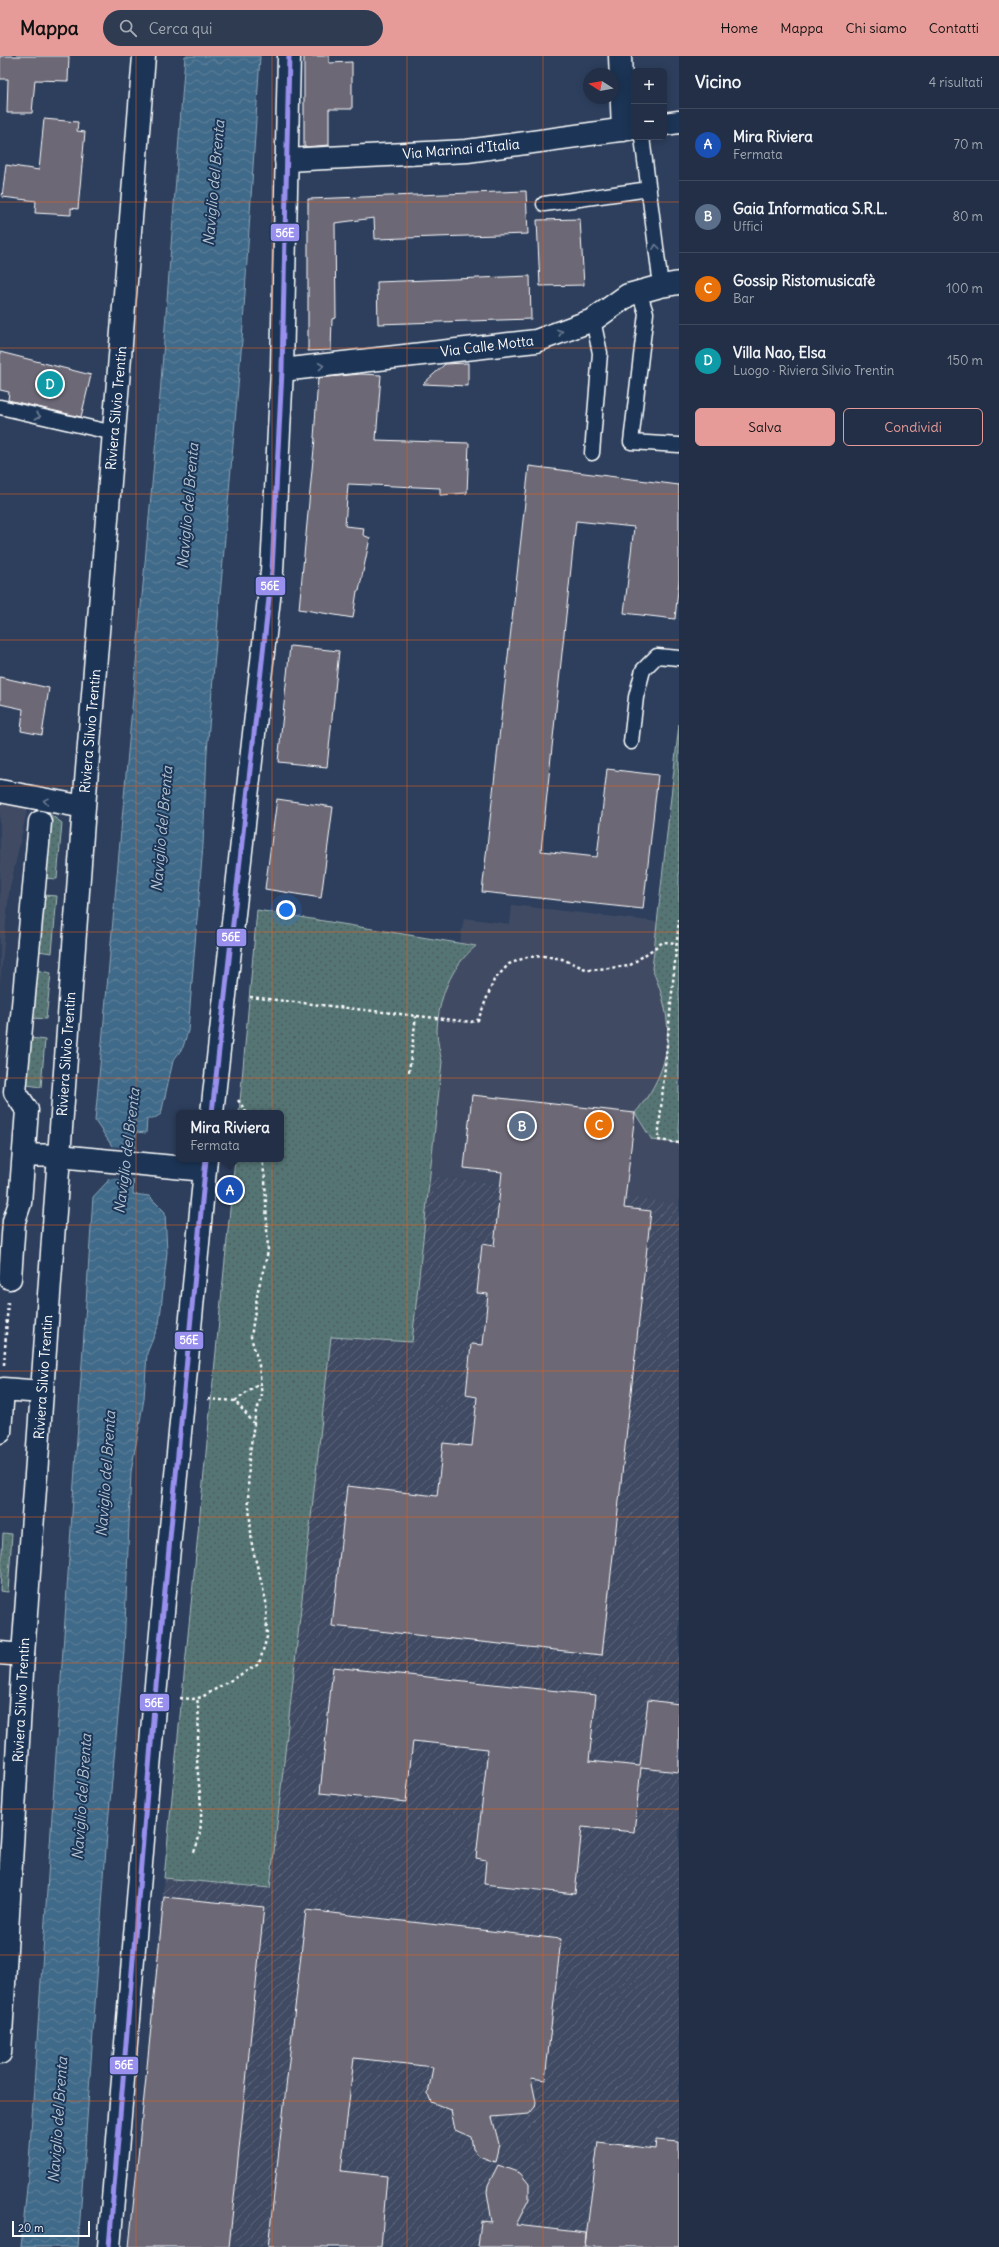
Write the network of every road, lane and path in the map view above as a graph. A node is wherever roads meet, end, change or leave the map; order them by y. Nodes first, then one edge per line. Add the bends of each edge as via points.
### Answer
1 (144, 56) edge
2 (289, 56) edge
3 (620, 56) edge
4 (631, 120) edge
5 (679, 122) edge
6 (667, 124) edge
7 (631, 132) edge
8 (635, 140) edge
9 (286, 160) junction
10 (649, 189) junction
11 (544, 204) dead end
12 (670, 284) edge
13 (639, 292) junction
14 (593, 320) junction
15 (282, 370) junction
16 (0, 407) edge
17 (114, 434) junction
18 (679, 445) edge
19 (592, 453) dead end
20 (679, 658) edge
21 (631, 742) dead end
22 (0, 791) edge
23 (84, 807) junction
24 (40, 822) dead end
25 (679, 919) edge
26 (676, 943) junction
27 (226, 995) junction
28 (416, 1016) junction
29 (409, 1072) dead end
30 (212, 1110) edge
31 (679, 1144) edge
32 (25, 1155) junction
33 (59, 1156) junction
34 (262, 1162) edge
35 (205, 1164) edge
36 (10, 1278) joint
37 (261, 1383) junction
38 (3, 1389) junction
39 (42, 1392) junction
40 (184, 1396) junction
41 (234, 1401) junction
42 (254, 1423) junction
43 (0, 1432) edge
44 (0, 1653) edge
45 (23, 1655) junction
46 (155, 1696) junction
47 (198, 1698) junction
48 (194, 1852) dead end
49 (0, 2053) edge
50 (109, 2247) edge

1 - 17 street, Riviera Silvio Trentin
2 - 9 street
3 - 4 street
5 - 6 street
7 - 9 street, Via Marinai d'Italia via 467,151
8 - 10 lane
9 - 15 street
10 - 11 lane
12 -> 10 lane
12 - 13 street, Via Calle Motta
13 - 14 street, Via Calle Motta via 628,295
13 - 18 lane via 646,313 631,442
15 -> 14 street, Via Calle Motta via 536,341
14 - 19 lane via 600,352
15 - 27 street via 272,571
16 -> 17 lane
17 - 23 street, Riviera Silvio Trentin
20 - 21 lane via 657,656 643,670 636,697
23 -> 22 street
23 - 33 street, Riviera Silvio Trentin
24 - 32 street via 16,1092 27,1110
25 - 26 path
26 - 28 path via 663,942 629,966 596,970 588,970 544,956 527,957 509,964 494,980 478,1020 471,1022
26 - 31 path via 658,1140
27 - 28 path
27 - 30 street
28 - 29 path
32 - 33 street
32 - 36 street via 20,1203 14,1221
33 - 35 street via 166,1166
33 - 39 street, Riviera Silvio Trentin
34 - 37 path via 268,1252 251,1332
35 - 40 street
36 - 38 path
37 - 41 path
37 - 42 path via 262,1399
38 - 39 street
38 - 43 street
39 - 45 street, Riviera Silvio Trentin
40 - 41 path
40 - 46 street
41 - 42 path
42 - 47 path via 248,1493 252,1546 266,1601 267,1637 259,1664
44 - 45 street
45 - 49 street, Riviera Silvio Trentin
46 - 47 path
46 - 50 street
47 - 48 path via 198,1776 203,1815 200,1838

